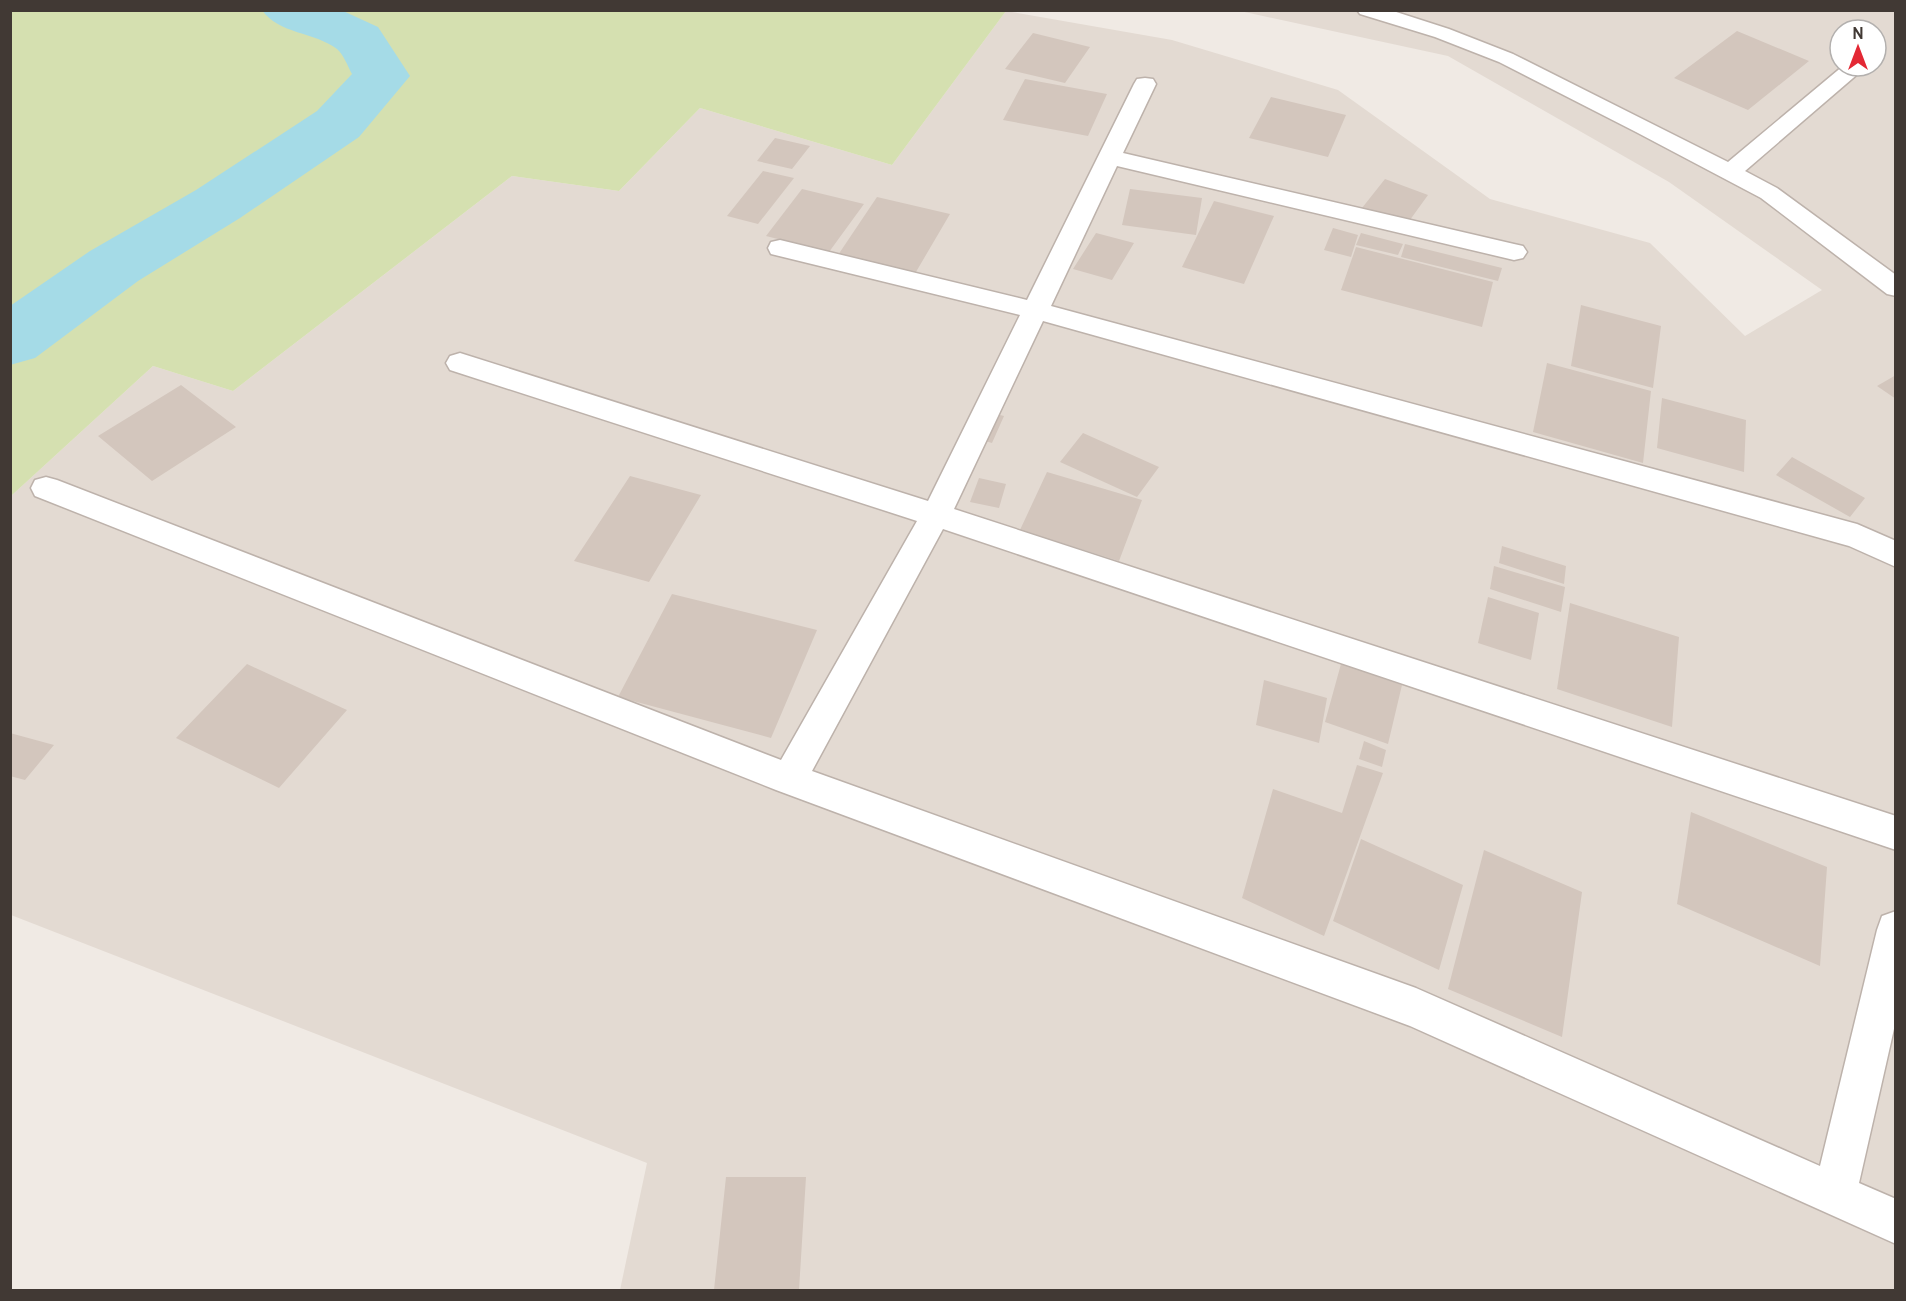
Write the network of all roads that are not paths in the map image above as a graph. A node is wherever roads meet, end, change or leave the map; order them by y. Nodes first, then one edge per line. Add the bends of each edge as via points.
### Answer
1 (1367, 10) edge
2 (1842, 78) edge
3 (1145, 84) dead end
4 (1109, 157) junction
5 (1730, 173) junction
6 (780, 248) dead end
7 (1514, 252) dead end
8 (1896, 288) edge
9 (1034, 310) junction
10 (459, 363) dead end
11 (46, 488) dead end
12 (936, 515) junction
13 (1896, 555) edge
14 (789, 779) junction
15 (1896, 832) edge
16 (1896, 930) edge
17 (1835, 1194) junction
18 (1896, 1222) edge

1 - 5 street via 1506,58
2 - 5 street
3 - 4 street
4 - 7 street
4 - 9 street
5 - 8 street via 1769,194
6 - 9 street
9 - 12 street
9 - 13 street via 1857,536
10 - 12 street
11 - 14 street
12 - 14 street
12 - 15 street
14 - 17 street via 1416,1008
16 - 17 street
17 - 18 street

